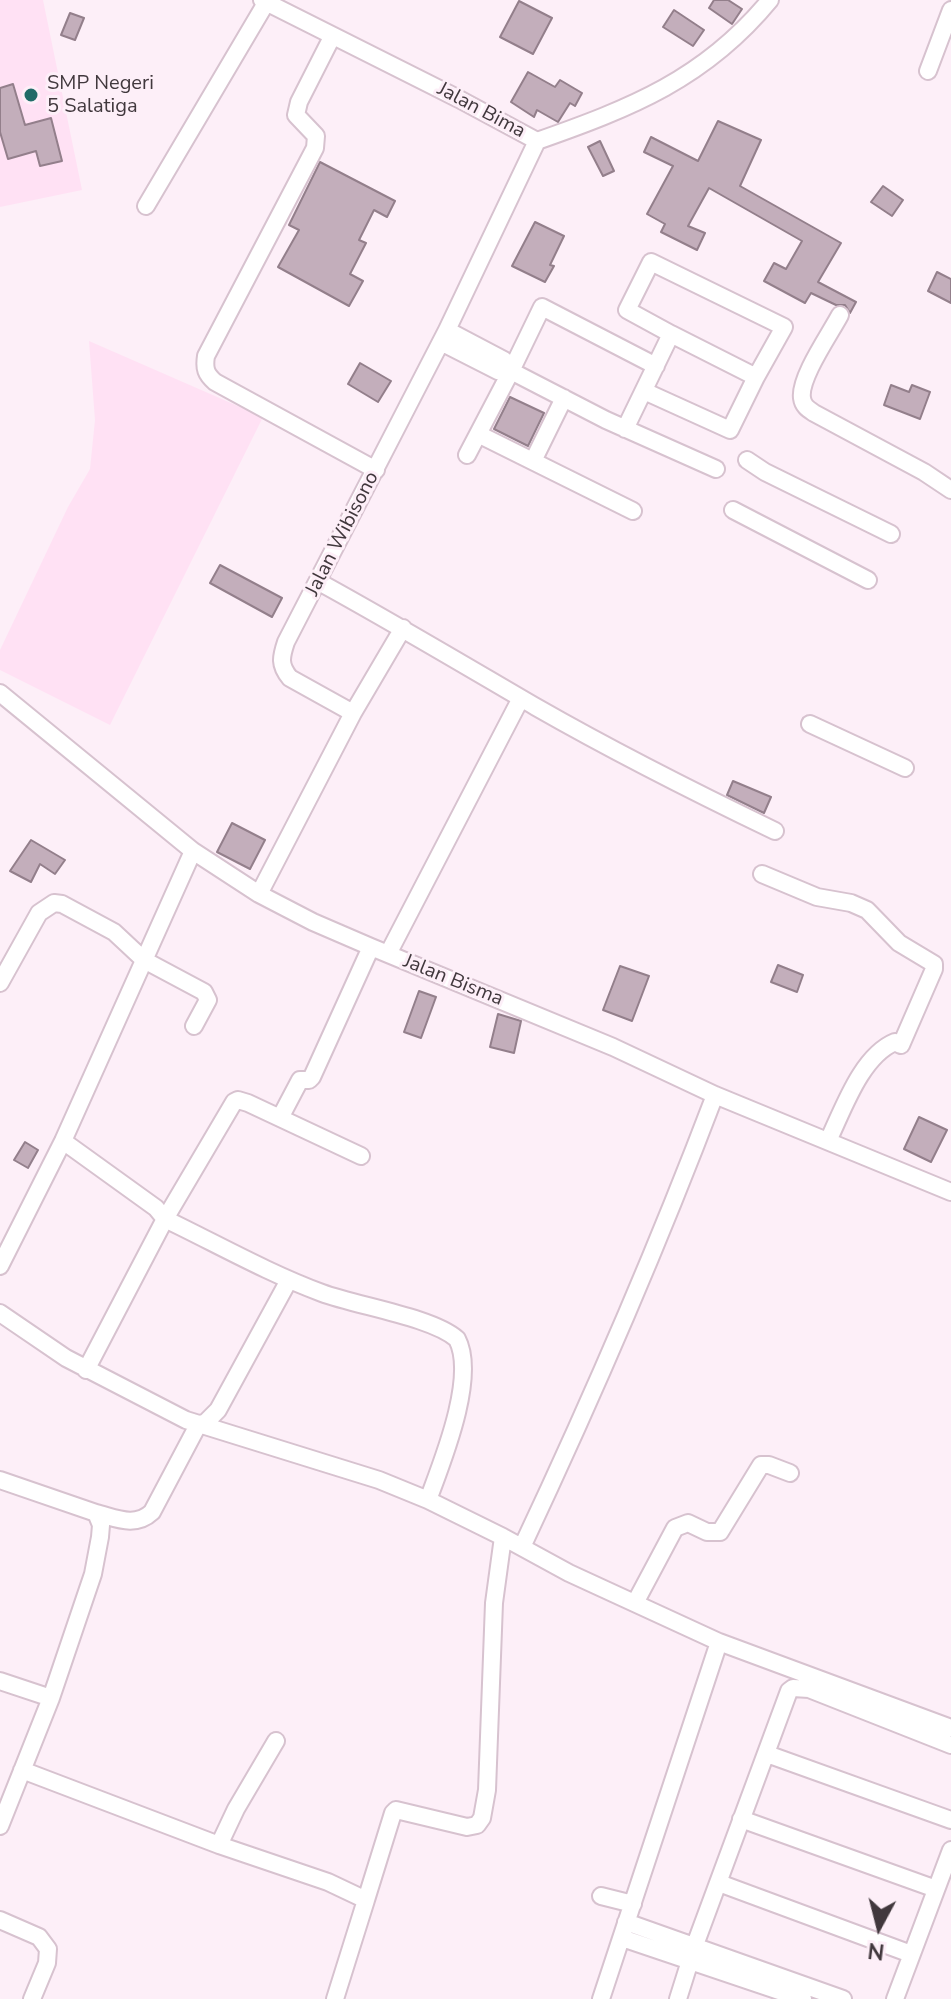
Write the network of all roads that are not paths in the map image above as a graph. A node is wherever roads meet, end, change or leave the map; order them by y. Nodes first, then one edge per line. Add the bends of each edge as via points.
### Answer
1 (264, 1) edge
2 (762, 3) edge
3 (951, 10) edge
4 (332, 37) junction
5 (928, 71) dead end
6 (537, 141) junction
7 (146, 206) dead end
8 (840, 315) dead end
9 (671, 334) junction
10 (444, 336) junction
11 (656, 366) junction
12 (511, 371) junction
13 (756, 377) junction
14 (644, 391) junction
15 (564, 398) junction
16 (625, 429) junction
17 (478, 434) junction
18 (467, 455) dead end
19 (747, 460) dead end
20 (533, 461) junction
21 (716, 469) dead end
22 (376, 470) junction
23 (951, 490) edge
24 (733, 510) dead end
25 (633, 511) dead end
26 (891, 534) dead end
27 (868, 580) dead end
28 (319, 582) junction
29 (403, 628) junction
30 (0, 693) edge
31 (521, 698) junction
32 (353, 713) junction
33 (810, 724) dead end
34 (905, 768) dead end
35 (775, 831) dead end
36 (193, 851) junction
37 (762, 874) dead end
38 (259, 894) junction
39 (371, 947) junction
40 (388, 954) junction
41 (144, 960) junction
42 (0, 983) edge
43 (194, 1026) dead end
44 (715, 1095) junction
45 (280, 1118) junction
46 (63, 1141) junction
47 (828, 1141) junction
48 (361, 1156) dead end
49 (951, 1192) edge
50 (165, 1219) junction
51 (0, 1266) edge
52 (289, 1280) junction
53 (0, 1313) edge
54 (86, 1370) junction
55 (198, 1425) junction
56 (790, 1473) dead end
57 (0, 1480) edge
58 (428, 1500) junction
59 (96, 1513) junction
60 (503, 1537) junction
61 (522, 1547) junction
62 (635, 1603) junction
63 (719, 1642) junction
64 (0, 1681) edge
65 (51, 1698) junction
66 (951, 1728) edge
67 (276, 1741) dead end
68 (951, 1745) edge
69 (767, 1754) junction
70 (22, 1770) junction
71 (741, 1819) junction
72 (951, 1820) edge
73 (0, 1826) edge
74 (219, 1845) junction
75 (951, 1850) edge
76 (719, 1883) junction
77 (936, 1889) junction
78 (601, 1896) dead end
79 (366, 1900) junction
80 (633, 1904) junction
81 (0, 1920) edge
82 (624, 1930) junction
83 (693, 1952) junction
84 (911, 1954) junction
85 (32, 1999) edge
86 (335, 1999) edge
87 (601, 1999) edge
88 (678, 1999) edge
89 (803, 1999) edge
90 (843, 1999) edge
91 (895, 1999) edge

1 - 4 street, Jalan Bima
1 - 7 street
2 - 6 street, Jalan Bima via 726,47 660,93
3 - 5 street
4 - 6 street, Jalan Bima
4 - 22 street via 296,115 316,136 315,148 205,365 215,382
6 - 10 street, Jalan Wibisono
8 - 23 street via 806,378 803,403
9 - 11 street
9 - 13 street
9 - 13 street via 627,310 651,262 784,327
10 - 12 street via 504,360
10 - 22 street, Jalan Wibisono
11 - 12 street via 542,307
11 - 14 street
12 - 15 street
12 - 17 street
13 - 14 street via 730,430
14 - 16 street
15 - 16 street
15 - 20 street
16 - 21 street
17 - 18 street
17 - 20 street
19 - 26 street
20 - 25 street
22 - 28 street, Jalan Wibisono
24 - 27 street
28 - 29 street
28 - 32 street, Jalan Wibisono via 286,642 281,665 296,683
29 - 31 street
29 - 32 street
30 - 36 street, Jalan Bisma
31 - 35 street
31 - 40 street
32 - 38 street
33 - 34 street
36 - 38 street, Jalan Bisma
36 - 41 street
37 - 47 street via 867,910 899,943 934,964 901,1045 887,1045 861,1074
38 - 39 street, Jalan Bisma
39 - 40 street, Jalan Bisma
39 - 45 street via 312,1077 300,1080
40 - 44 street, Jalan Bisma
41 - 42 street via 114,932 54,903 39,913
41 - 43 street via 207,995
41 - 46 street
44 - 47 street, Jalan Bisma
44 - 61 street via 633,1301
45 - 48 street
45 - 50 street via 242,1101 230,1105
46 - 50 street
46 - 51 street
47 - 49 street, Jalan Bisma
50 - 52 street
50 - 54 street
52 - 55 street via 218,1410
52 - 58 street via 444,1330 457,1339 463,1376 451,1437
53 - 54 street
54 - 55 street
55 - 58 street
55 - 59 street via 148,1516 132,1522
56 - 62 street via 761,1465 720,1532 688,1523 675,1528
57 - 59 street
58 - 60 street
59 - 65 street via 101,1525 99,1551
60 - 61 street
60 - 79 street via 494,1603 482,1818 467,1827 396,1810
61 - 62 street
62 - 63 street
63 - 66 street
63 - 80 street
64 - 65 street
65 - 70 street
67 - 74 street
68 - 69 street via 793,1688
69 - 71 street
69 - 72 street
70 - 73 street
70 - 74 street
71 - 76 street
71 - 77 street
74 - 79 street
75 - 77 street
76 - 83 street
76 - 84 street
77 - 84 street
78 - 80 street
79 - 86 street
80 - 82 street
81 - 85 street via 39,1937 48,1949
82 - 83 street
82 - 87 street
83 - 88 street
83 - 89 street
83 - 90 street
84 - 91 street

